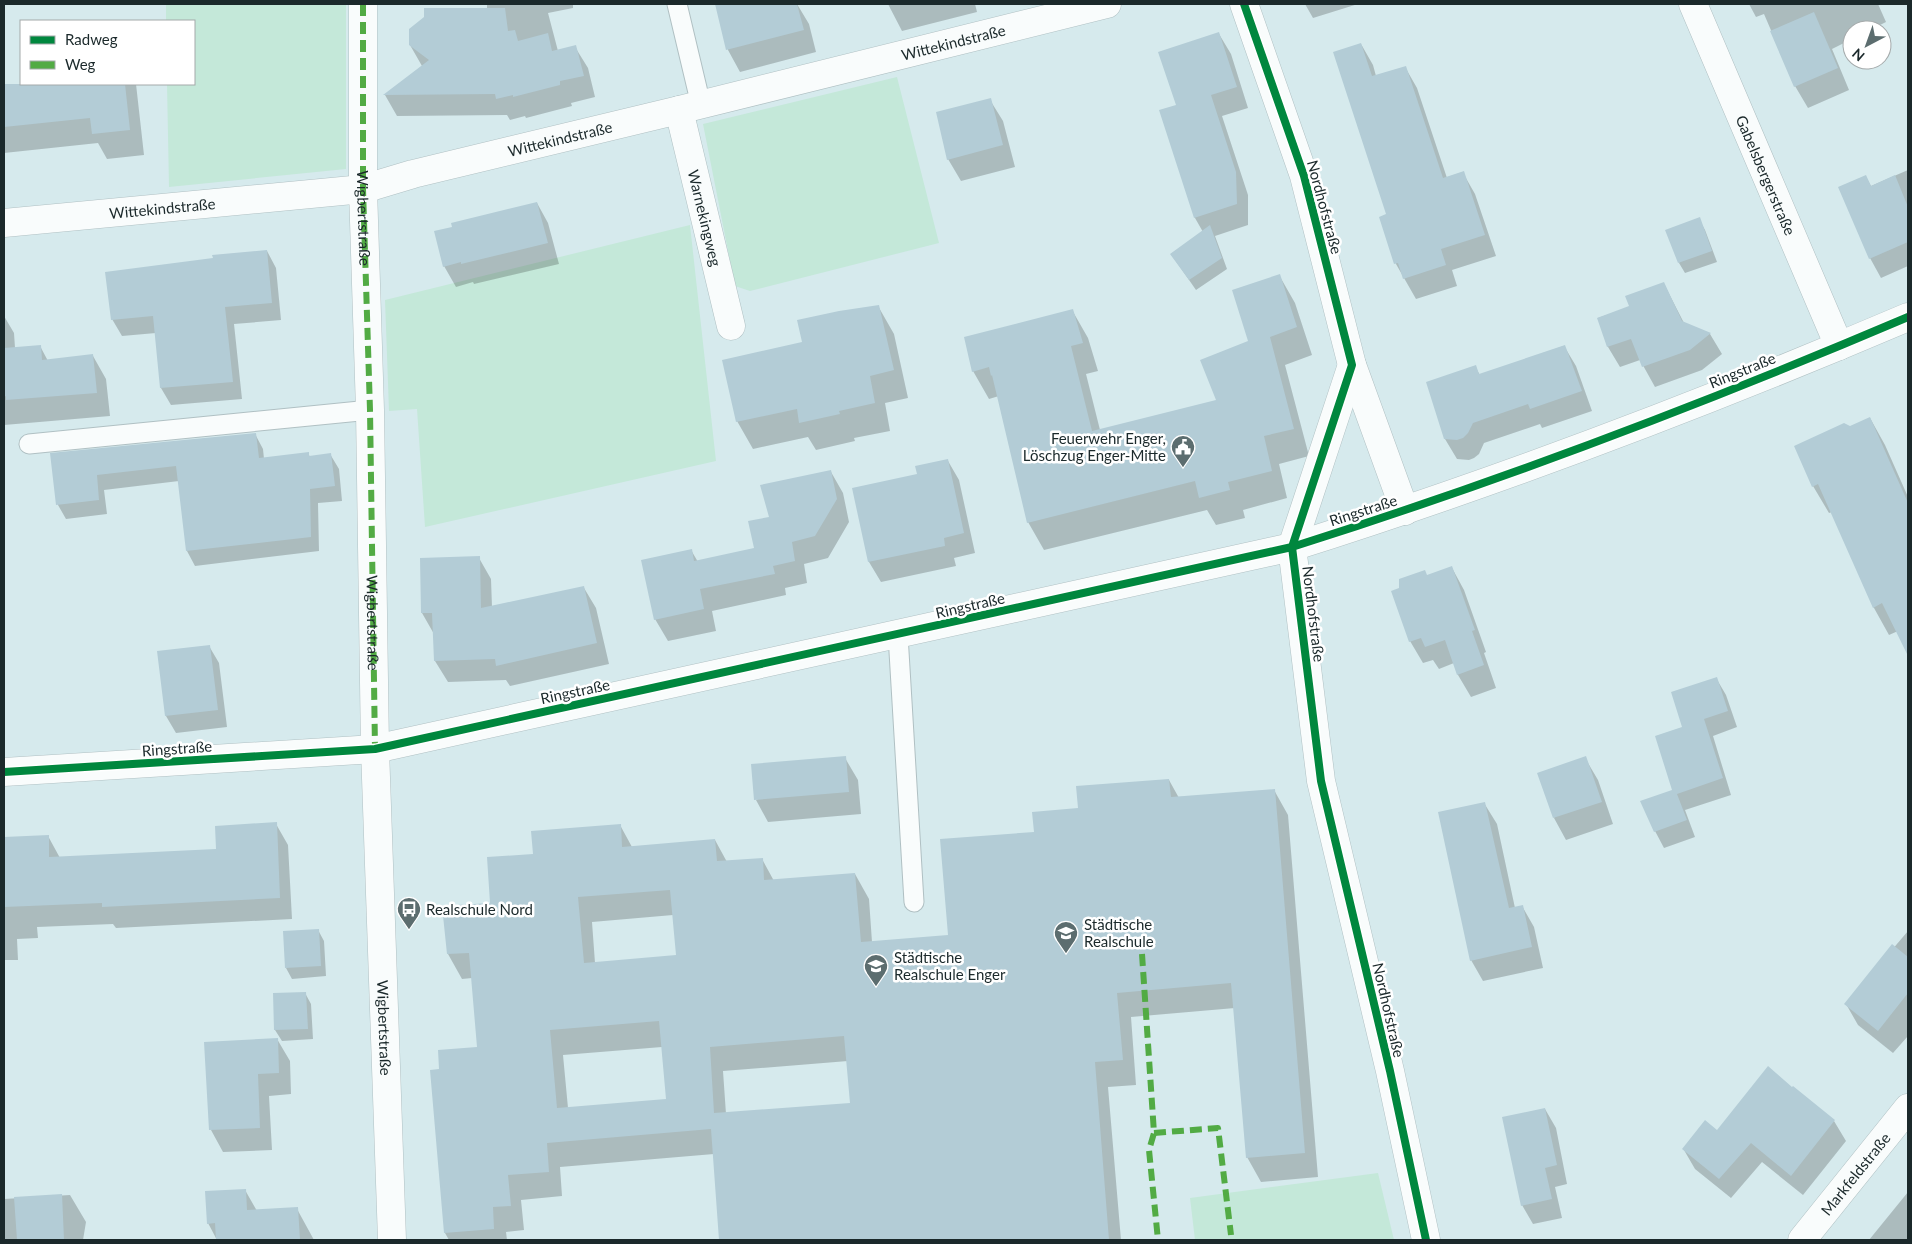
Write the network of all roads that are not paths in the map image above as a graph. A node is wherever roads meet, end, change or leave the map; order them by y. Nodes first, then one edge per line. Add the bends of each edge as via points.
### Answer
1 (363, 4) edge
2 (677, 4) edge
3 (1107, 4) edge
4 (1244, 4) edge
5 (1693, 4) edge
6 (690, 108) junction
7 (363, 189) junction
8 (4, 223) edge
9 (1908, 317) edge
10 (730, 326) dead end
11 (1839, 346) junction
12 (1352, 365) junction
13 (370, 410) junction
14 (29, 444) dead end
15 (1405, 511) junction
16 (1292, 547) junction
17 (898, 635) junction
18 (376, 749) junction
19 (4, 772) edge
20 (914, 902) dead end
21 (1908, 1108) edge
22 (392, 1240) edge
23 (1426, 1240) edge
24 (1802, 1240) edge

1 - 7 street, Wigbertstraße
2 - 6 lane
3 - 6 street, Wittekindstraße
4 - 12 street, Nordhofstraße via 1304,176
5 - 11 street, Gabelsbergerstraße
6 - 7 street, Wittekindstraße via 413,174
6 - 10 street, Warnekingweg
7 - 8 street, Wittekindstraße
7 - 13 street, Wigbertstraße
9 - 11 street, Ringstraße
11 - 15 street, Ringstraße via 1620,434
12 - 15 street, Nordhofstraße
12 - 16 street, Nordhofstraße
13 - 14 lane
13 - 18 street, Wigbertstraße
15 - 16 street, Ringstraße
16 - 17 street, Ringstraße
16 - 23 street, Nordhofstraße via 1321,781 1390,1071
17 - 18 street, Ringstraße
17 - 20 lane
18 - 19 street, Ringstraße
18 - 22 street, Wigbertstraße
21 - 24 street, Markfeldstraße

